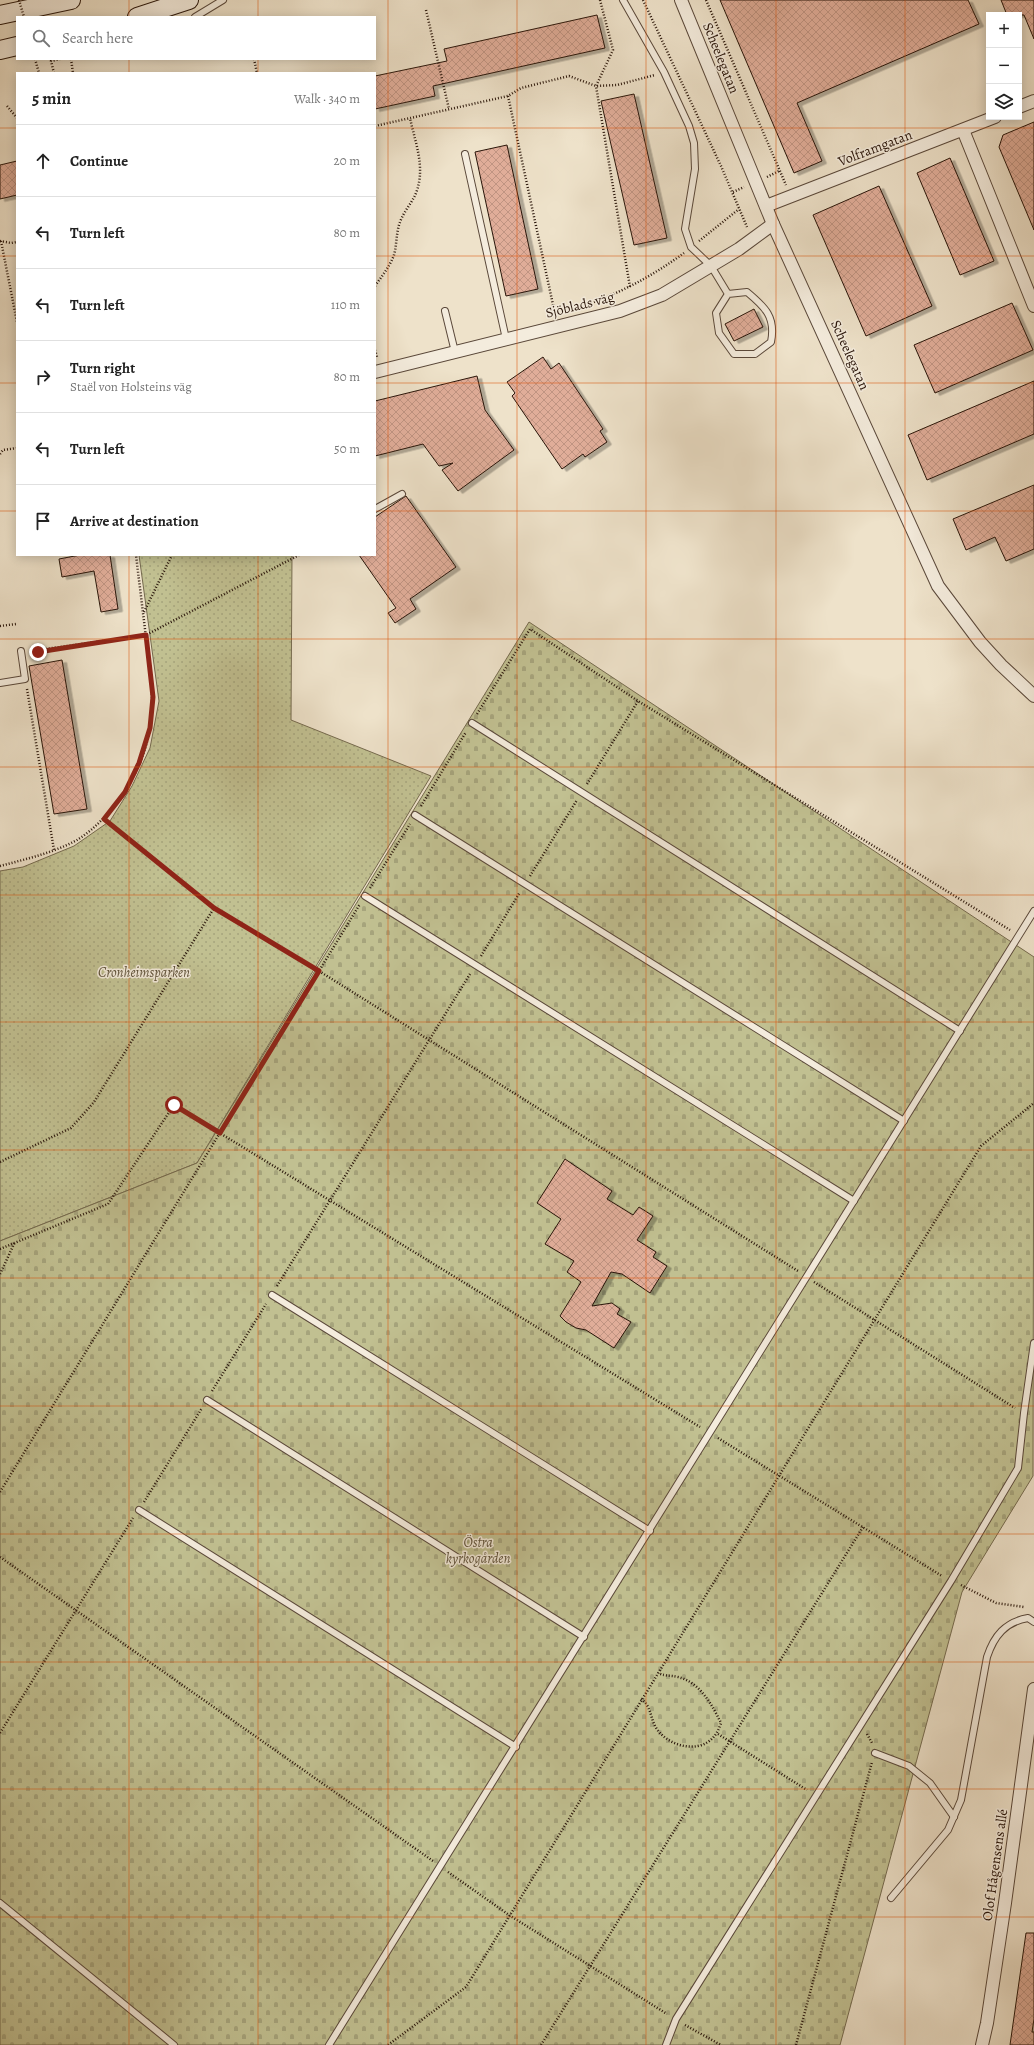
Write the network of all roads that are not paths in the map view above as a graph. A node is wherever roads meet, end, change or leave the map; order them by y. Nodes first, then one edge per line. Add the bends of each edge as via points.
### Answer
1 (71, 0) edge
2 (189, 0) edge
3 (223, 0) edge
4 (623, 0) edge
5 (681, 0) edge
6 (0, 15) edge
7 (141, 16) edge
8 (198, 16) edge
9 (16, 46) edge
10 (0, 51) edge
11 (16, 51) edge
12 (1034, 101) edge
13 (1022, 106) edge
14 (988, 120) edge
15 (963, 130) junction
16 (465, 154) dead end
17 (766, 206) junction
18 (774, 224) junction
19 (710, 266) junction
20 (728, 294) junction
21 (1034, 306) edge
22 (445, 311) dead end
23 (506, 339) junction
24 (455, 352) junction
25 (376, 372) edge
26 (402, 494) dead end
27 (376, 508) edge
28 (21, 651) road end
29 (0, 683) edge
30 (1034, 696) edge
31 (472, 723) road end
32 (415, 815) road end
33 (365, 896) road end
34 (1034, 911) edge
35 (960, 1030) junction
36 (904, 1122) junction
37 (854, 1201) junction
38 (272, 1294) road end
39 (1034, 1343) edge
40 (207, 1400) road end
41 (139, 1510) road end
42 (650, 1531) junction
43 (1034, 1622) edge
44 (584, 1637) junction
45 (1034, 1688) edge
46 (516, 1747) junction
47 (875, 1753) dead end
48 (954, 1817) junction
49 (891, 1898) dead end
50 (0, 1903) edge
51 (174, 2045) edge
52 (329, 2045) edge
53 (666, 2045) edge
54 (982, 2045) edge

1 - 6 main road
2 - 7 main road
3 - 8 lane
4 - 19 lane via 664,72 689,126 694,142 695,169 685,229 691,247
5 - 17 street, Scheelegatan
9 - 10 main road
10 - 11 lane
12 - 13 street
14 - 15 street, Volframgatan
15 - 17 street, Volframgatan
15 - 21 street
16 - 23 lane
17 - 18 street, Scheelegatan
18 - 19 street, Sjöblads väg
18 - 30 street, Scheelegatan via 938,586 980,642
19 - 20 lane
19 - 23 street, Sjöblads väg via 662,295 620,311
20 - 20 lane via 716,313 719,333 734,354 755,354 771,342 774,328 764,305 747,292
22 - 24 lane
23 - 24 street, Sjöblads väg
24 - 25 street, Sjöblads väg
26 - 27 lane
28 - 29 lane via 25,679
31 - 35 lane
32 - 36 lane
33 - 37 lane
34 - 35 lane
35 - 36 lane
36 - 37 lane
37 - 42 lane
38 - 42 lane
39 - 53 lane via 1018,1468 951,1581 676,2019
40 - 44 lane
41 - 46 lane
42 - 44 lane
43 - 48 lane via 1028,1618 1015,1620 992,1642 987,1657 961,1800
44 - 46 lane
45 - 54 street, Olof Hågensens allé via 1003,1918
46 - 52 lane
47 - 48 lane via 909,1766 930,1783
48 - 49 lane via 948,1830
50 - 51 lane

